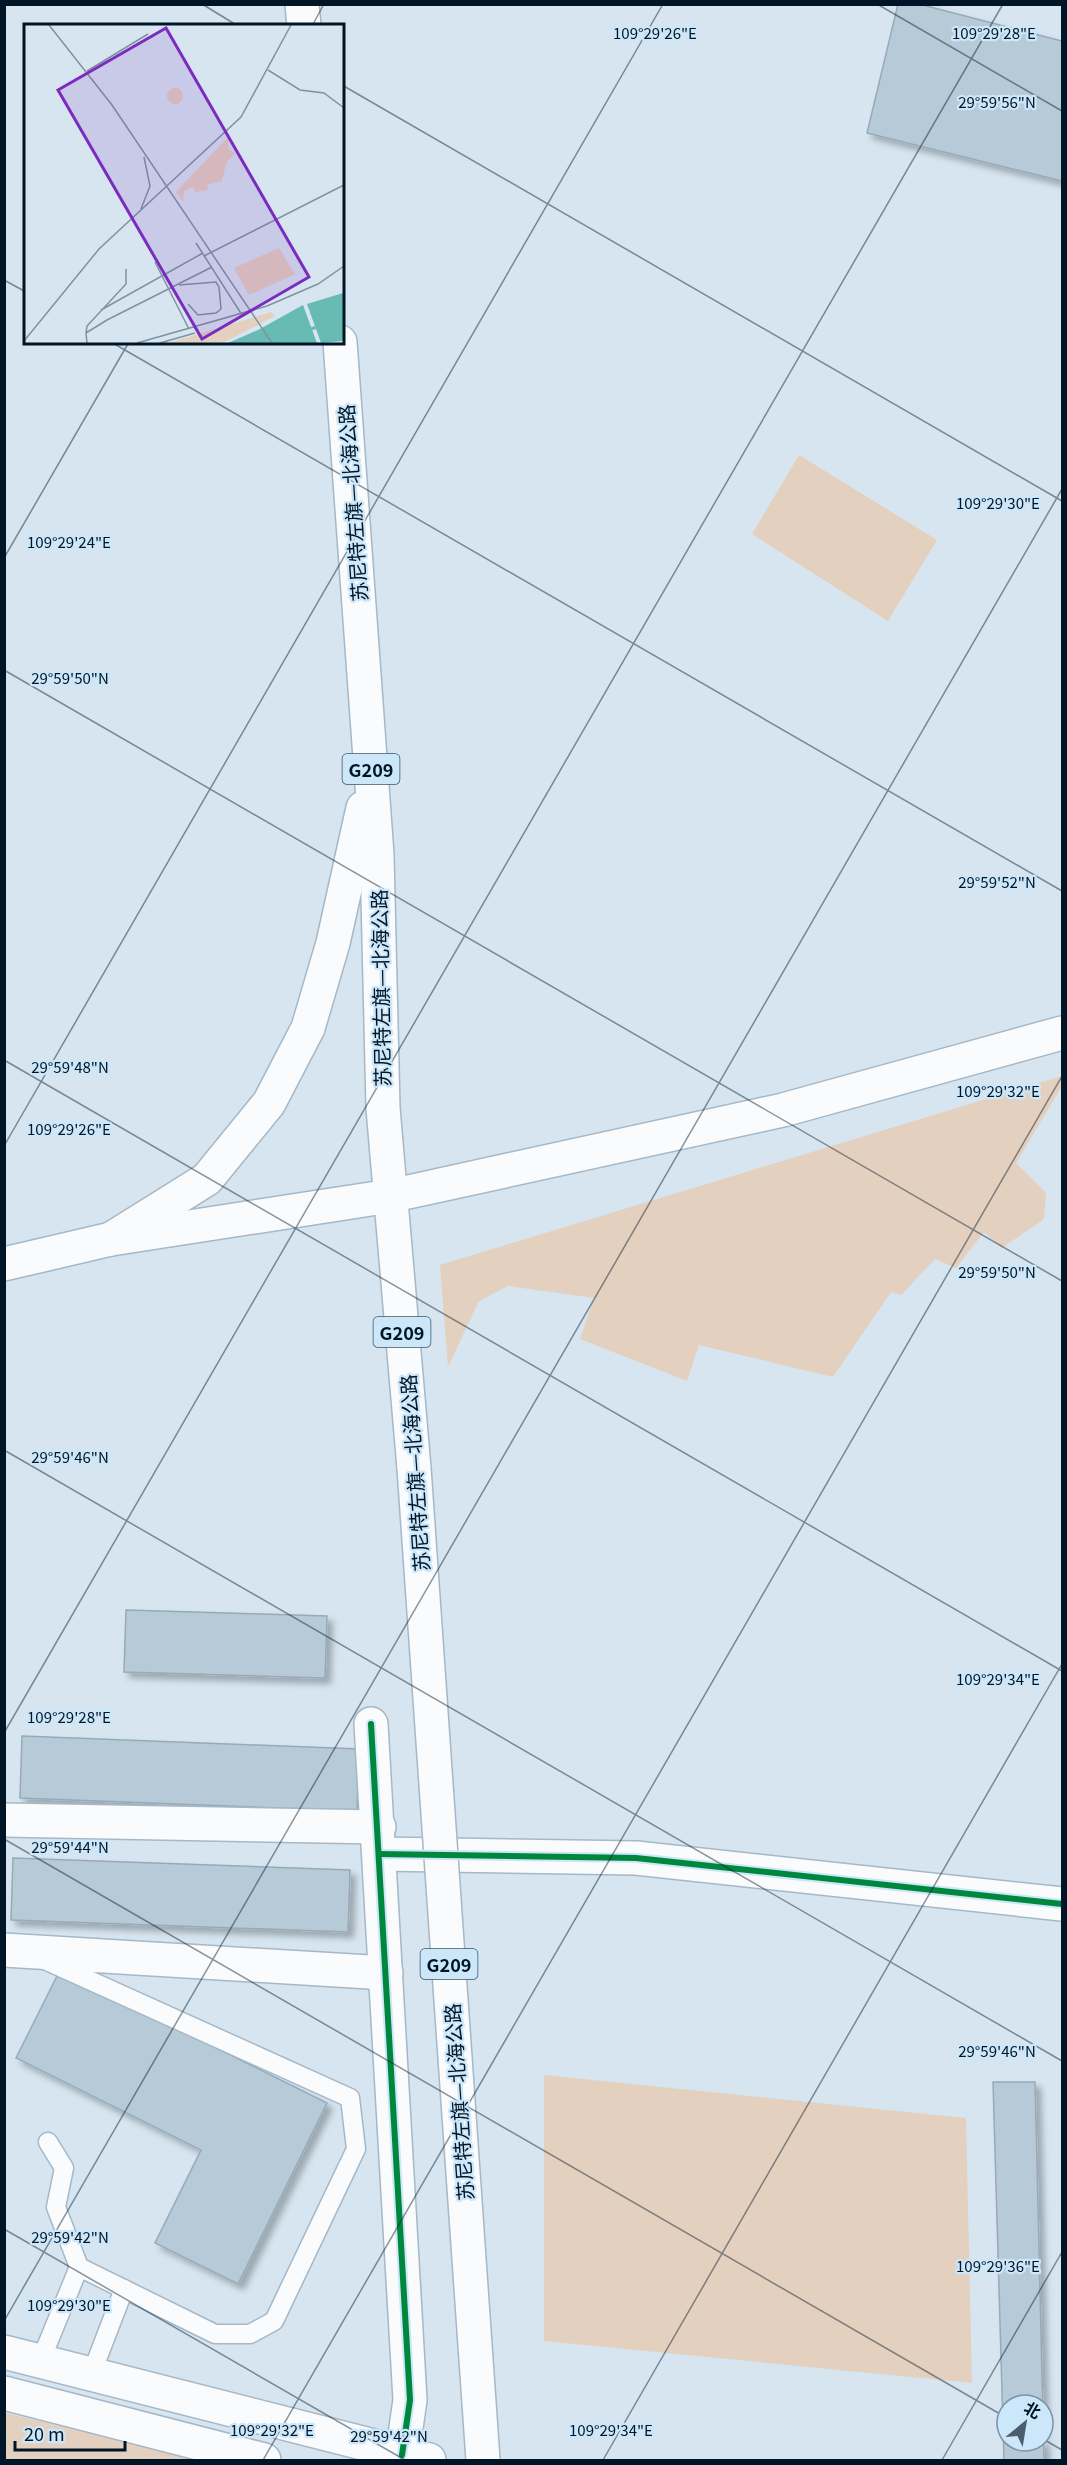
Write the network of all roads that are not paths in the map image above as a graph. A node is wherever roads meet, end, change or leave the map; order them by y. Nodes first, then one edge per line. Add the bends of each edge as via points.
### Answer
1 (302, 4) edge
2 (304, 24) edge
3 (340, 344) edge
4 (371, 774) junction
5 (1062, 1032) edge
6 (390, 1196) junction
7 (111, 1239) junction
8 (4, 1264) edge
9 (371, 1724) dead end
10 (4, 1820) edge
11 (379, 1840) junction
12 (1062, 1904) edge
13 (15, 1951) edge
14 (386, 1973) junction
15 (48, 2142) dead end
16 (79, 2267) junction
17 (124, 2289) junction
18 (4, 2352) edge
19 (40, 2362) junction
20 (91, 2375) junction
21 (4, 2393) edge
22 (416, 2458) edge
23 (264, 2460) edge
24 (483, 2460) edge

1 - 2 main road
3 - 4 main road, 苏尼特左旗—北海公路 / G209
4 - 6 main road, 苏尼特左旗—北海公路 / G209 via 377,855 382,1108
4 - 7 main road via 333,942 308,1028 269,1103 207,1179
5 - 6 main road via 783,1110
6 - 7 main road
6 - 24 main road, 苏尼特左旗—北海公路 / G209, bridge via 414,1467
7 - 8 main road
9 - 11 main road
10 - 11 main road
11 - 12 main road via 636,1858
11 - 14 main road
13 - 14 main road
13 - 17 lane via 350,2098 356,2150 274,2321 250,2334 216,2334
14 - 22 main road
15 - 16 lane via 64,2168 56,2206
16 - 17 lane
16 - 19 lane
17 - 20 lane
18 - 19 main road
19 - 20 main road
20 - 22 main road
21 - 23 main road

